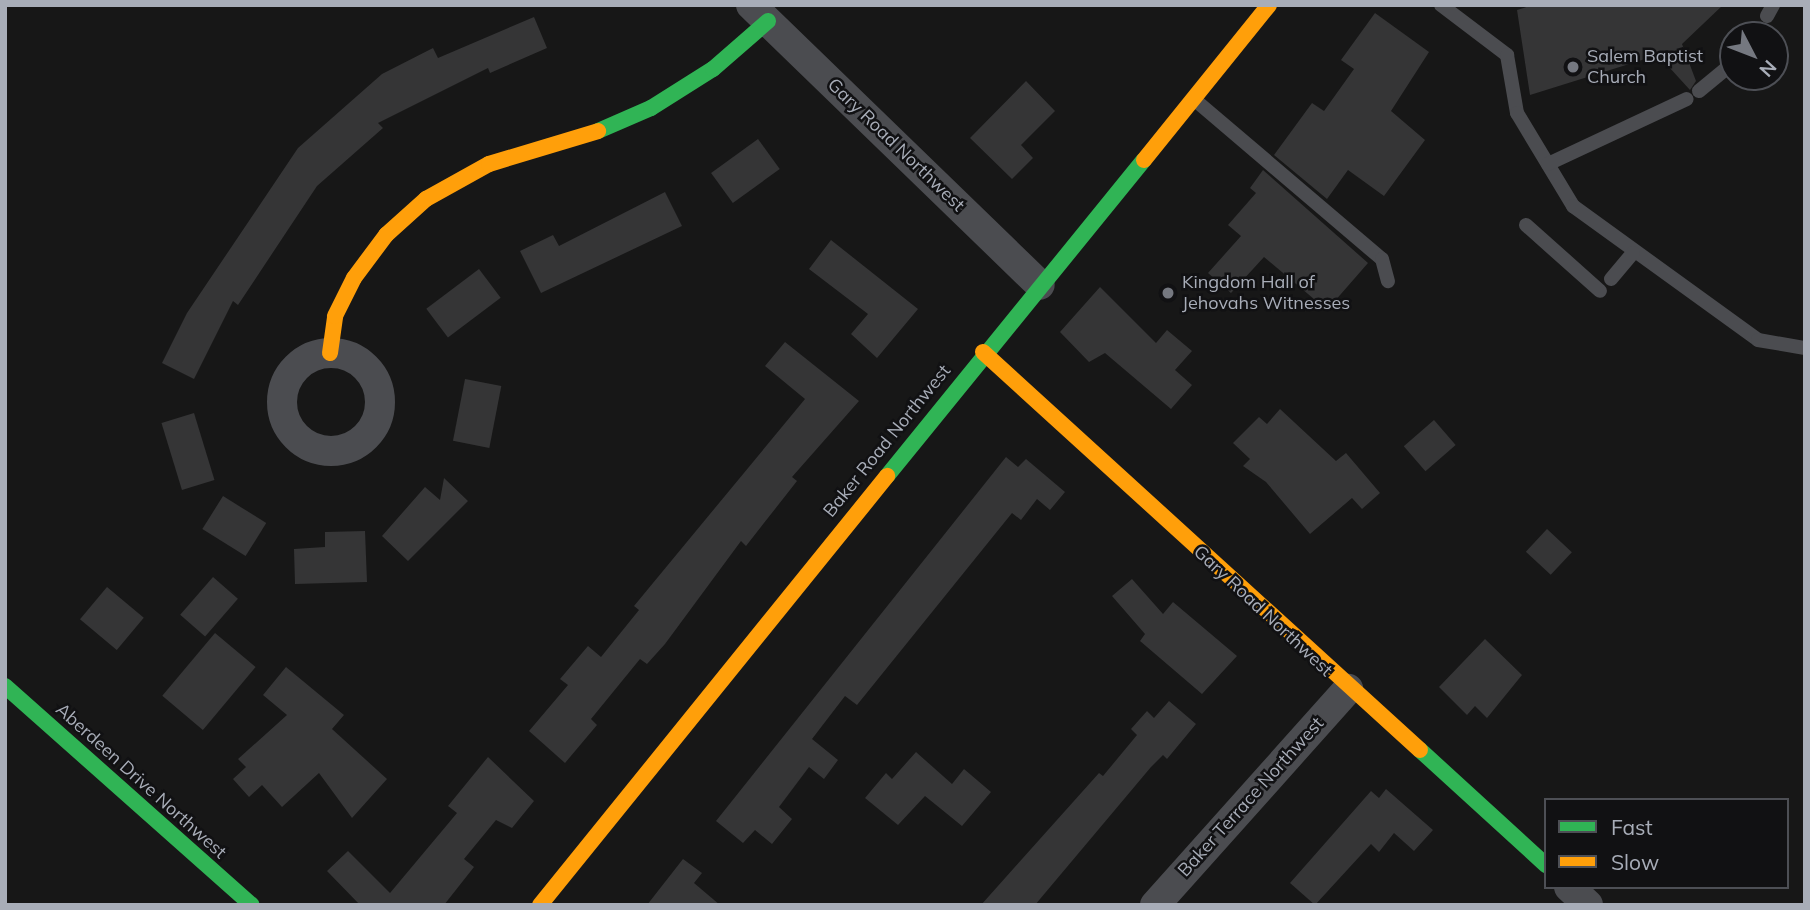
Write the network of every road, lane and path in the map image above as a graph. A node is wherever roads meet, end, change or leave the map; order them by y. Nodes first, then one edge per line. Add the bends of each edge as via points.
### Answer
1 (1269, 5) edge
2 (1441, 5) edge
3 (759, 13) edge
4 (1719, 74) edge
5 (1194, 100) junction
6 (1548, 164) junction
7 (1526, 225) dead end
8 (1633, 253) junction
9 (1611, 279) dead end
10 (1388, 281) dead end
11 (1040, 285) junction
12 (1600, 291) dead end
13 (1805, 348) edge
14 (984, 352) junction
15 (330, 354) dead end
16 (5, 686) edge
17 (1348, 689) junction
18 (1544, 863) edge
19 (1571, 889) edge
20 (252, 905) edge
21 (540, 905) edge
22 (1155, 905) edge
23 (1587, 905) edge

1 - 5 street, Baker Road Northwest
2 - 6 lane via 1507,55 1517,113
3 - 11 street, Gary Road Northwest
3 - 15 street via 713,69 651,108 584,137 489,164 426,200 386,235 354,278 335,316
4 - 6 lane via 1693,95
5 - 10 lane via 1382,259
5 - 11 street, Baker Road Northwest
6 - 8 lane via 1573,206
7 - 12 lane
8 - 9 lane
8 - 13 lane via 1758,340
11 - 14 street, Baker Road Northwest
14 - 17 street, Gary Road Northwest
14 - 21 street, Baker Road Northwest
16 - 20 street, Aberdeen Drive Northwest
17 - 18 street, Gary Road Northwest
17 - 22 street, Baker Terrace Northwest
19 - 23 street

